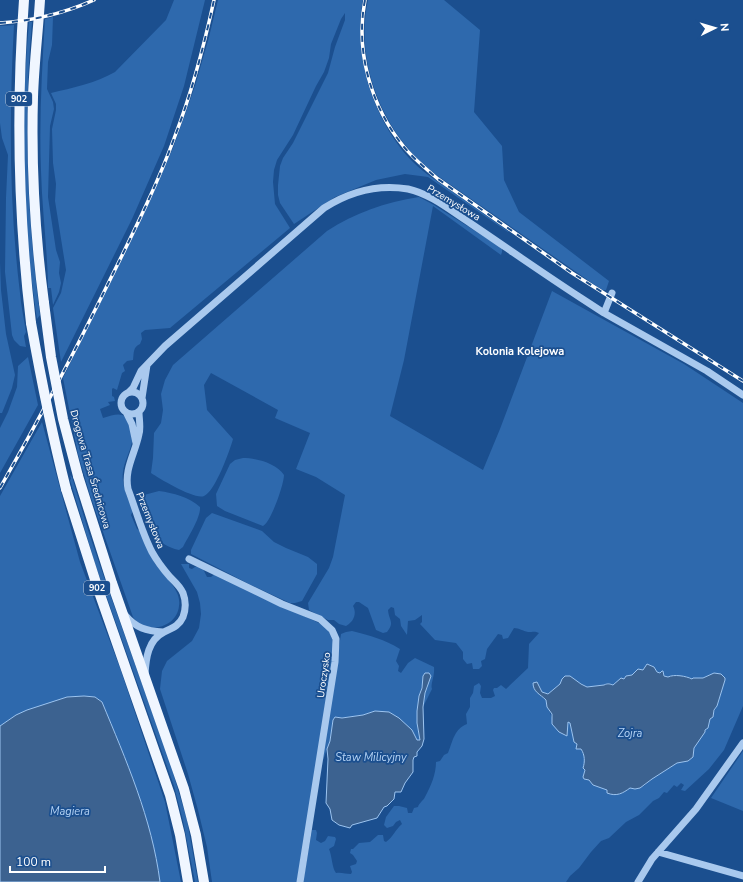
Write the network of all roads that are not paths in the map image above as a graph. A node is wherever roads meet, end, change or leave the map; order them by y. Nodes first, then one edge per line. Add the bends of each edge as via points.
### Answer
1 (24, 0) edge
2 (40, 0) edge
3 (612, 293) dead end
4 (604, 313) junction
5 (147, 365) junction
6 (129, 392) junction
7 (743, 395) edge
8 (142, 398) junction
9 (139, 412) junction
10 (127, 414) junction
11 (136, 443) junction
12 (189, 559) dead end
13 (122, 610) junction
14 (163, 632) junction
15 (145, 676) junction
16 (743, 743) edge
17 (658, 852) junction
18 (734, 873) junction
19 (743, 876) edge
20 (188, 882) edge
21 (204, 882) edge
22 (300, 882) edge
23 (638, 882) edge
24 (735, 882) edge

1 - 20 main road, 902, bridge via 18,102 20,198 25,271 40,375 66,489 170,795
2 - 13 main road, Drogowa Trasa Średnicowa / 902, bridge via 33,97 34,187 39,261 51,357 63,419 78,476
3 - 4 street
4 - 5 street, Przemysłowa via 427,196 408,189 373,189 356,192 324,208 165,346
4 - 7 street, Przemysłowa via 707,371
5 - 6 street, Przemysłowa
5 - 8 street
6 - 8 street via 136,393
6 - 10 street via 123,396 120,403
8 - 9 street via 143,406
9 - 10 street
9 - 11 street, Przemysłowa via 140,432
10 - 11 street, Przemysłowa
11 - 14 street, Przemysłowa via 128,469 128,489 152,552 180,587 185,601 182,619 177,625
12 - 22 street, Uroczysko via 320,620 332,630 336,639 335,662
13 - 14 street via 133,624
13 - 15 main road, Drogowa Trasa Średnicowa / 902
14 - 15 street, Przemysłowa via 150,647 146,658
15 - 21 main road, Drogowa Trasa Średnicowa / 902 via 184,788
16 - 17 street via 696,809
17 - 18 street
17 - 23 street
18 - 19 street
18 - 24 street

